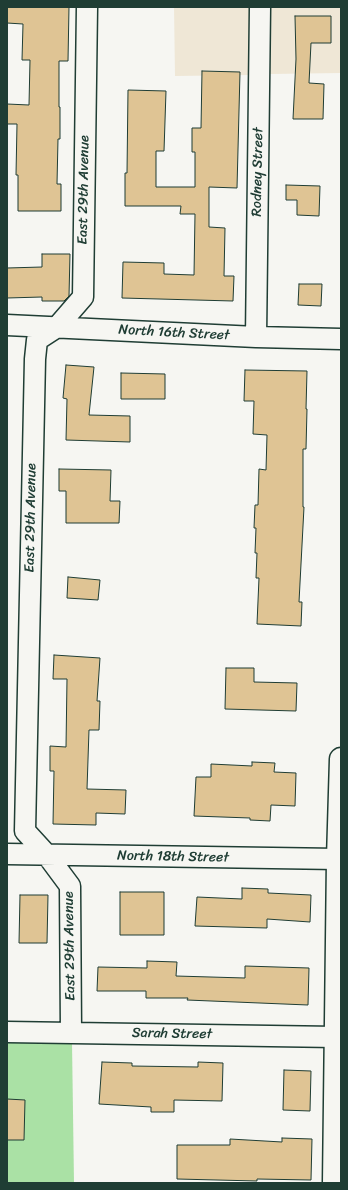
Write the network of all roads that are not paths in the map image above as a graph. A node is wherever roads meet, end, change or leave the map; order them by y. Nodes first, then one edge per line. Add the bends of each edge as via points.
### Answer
1 (87, 7) edge
2 (260, 7) edge
3 (7, 325) edge
4 (57, 327) junction
5 (256, 337) junction
6 (341, 339) edge
7 (341, 759) edge
8 (7, 854) edge
9 (47, 855) junction
10 (338, 859) junction
11 (7, 1032) edge
12 (71, 1033) junction
13 (336, 1037) junction
14 (334, 1183) edge

1 - 4 street, East 29th Avenue via 82,297
2 - 5 street, Rodney Street
3 - 4 street, North 16th Street
4 - 5 street, North 16th Street
4 - 9 street, East 29th Avenue via 37,340 34,359 25,831
5 - 6 street, North 16th Street
7 - 10 street
8 - 9 street, North 18th Street
9 - 10 street, North 18th Street
9 - 12 street, East 29th Avenue via 70,886
10 - 13 street
11 - 12 street, Sarah Street
12 - 13 street, Sarah Street
13 - 14 street

